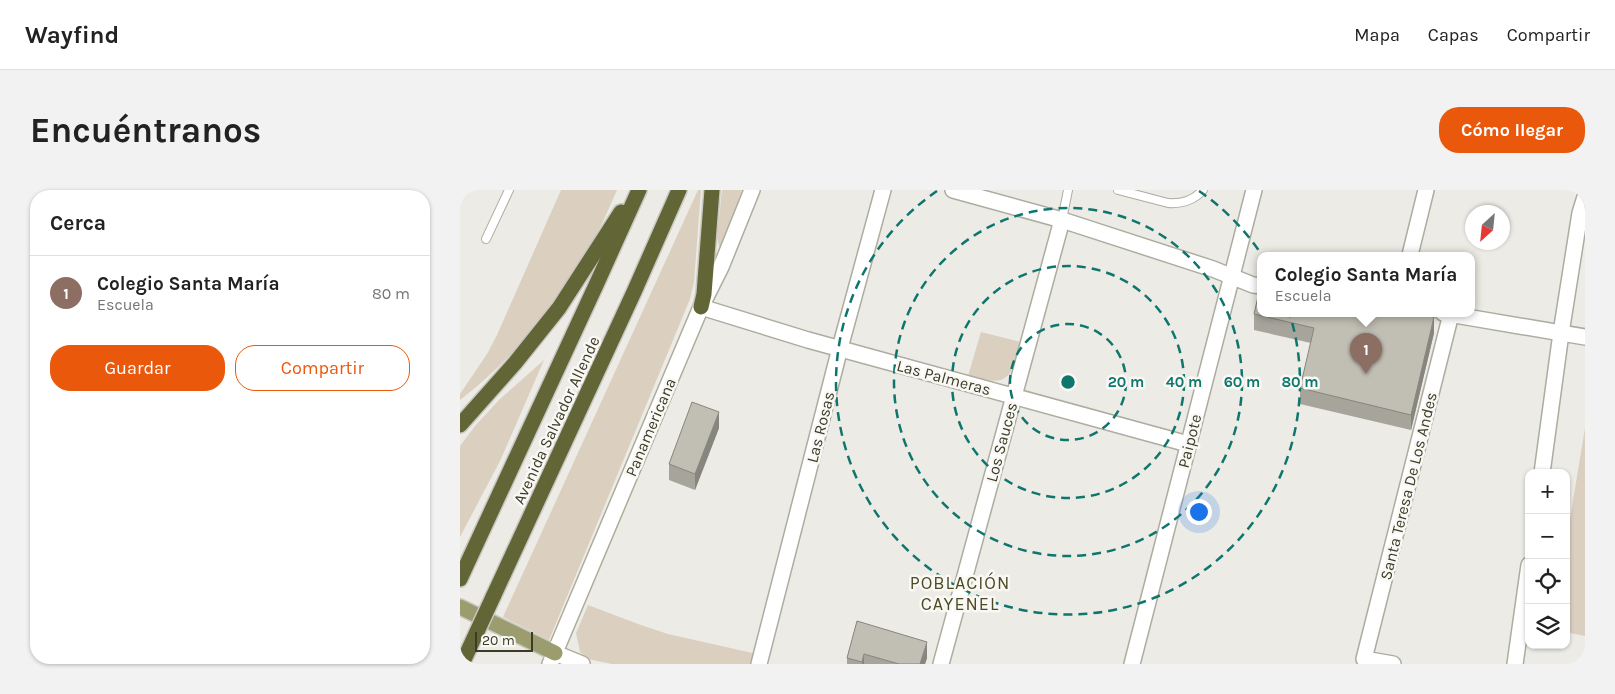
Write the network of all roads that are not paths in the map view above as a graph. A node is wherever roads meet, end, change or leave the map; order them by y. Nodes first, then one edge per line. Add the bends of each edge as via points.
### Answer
1 (509, 190) edge
2 (637, 190) edge
3 (679, 190) edge
4 (712, 190) edge
5 (752, 190) edge
6 (883, 190) edge
7 (952, 190) edge
8 (1068, 190) edge
9 (1118, 190) edge
10 (1203, 190) edge
11 (1254, 190) edge
12 (1426, 190) edge
13 (1585, 197) edge
14 (1062, 220) junction
15 (486, 239) dead end
16 (1411, 252) edge
17 (1231, 275) junction
18 (1257, 286) edge
19 (701, 306) junction
20 (1446, 317) edge
21 (1470, 317) edge
22 (1561, 333) junction
23 (1585, 337) edge
24 (840, 348) junction
25 (1014, 396) junction
26 (460, 425) edge
27 (1188, 444) junction
28 (1543, 469) edge
29 (460, 579) edge
30 (1525, 593) edge
31 (460, 607) edge
32 (552, 658) edge
33 (460, 659) edge
34 (462, 664) edge
35 (471, 664) edge
36 (582, 664) edge
37 (759, 664) edge
38 (941, 664) edge
39 (1132, 664) edge
40 (1393, 664) edge
41 (1515, 664) edge

1 - 15 lane
2 - 26 highway via 559,308
2 - 29 highway, Avenida Salvador Allende via 598,284
3 - 34 highway, Avenida Salvador Allende, bridge
4 - 19 highway
5 - 19 street, Panamericana via 721,267
6 - 24 street, Las Rosas
7 - 14 street
8 - 14 lane
9 - 10 lane via 1176,203 1191,200
11 - 17 street, Paipote
12 - 16 street
13 - 22 street
14 - 17 street
14 - 25 street, Los Sauces
17 - 18 street
17 - 27 street, Paipote
19 - 24 street, Las Palmeras
19 - 32 street, Panamericana
20 - 40 street, Santa Teresa De Los Andes via 1364,659
21 - 22 street
22 - 23 street
22 - 28 street
24 - 25 street, Las Palmeras
24 - 37 street, Las Rosas
25 - 27 street, Las Palmeras
25 - 38 street, Los Sauces
27 - 39 street, Paipote
30 - 41 street
31 - 32 main road
32 - 36 street
33 - 35 main road

